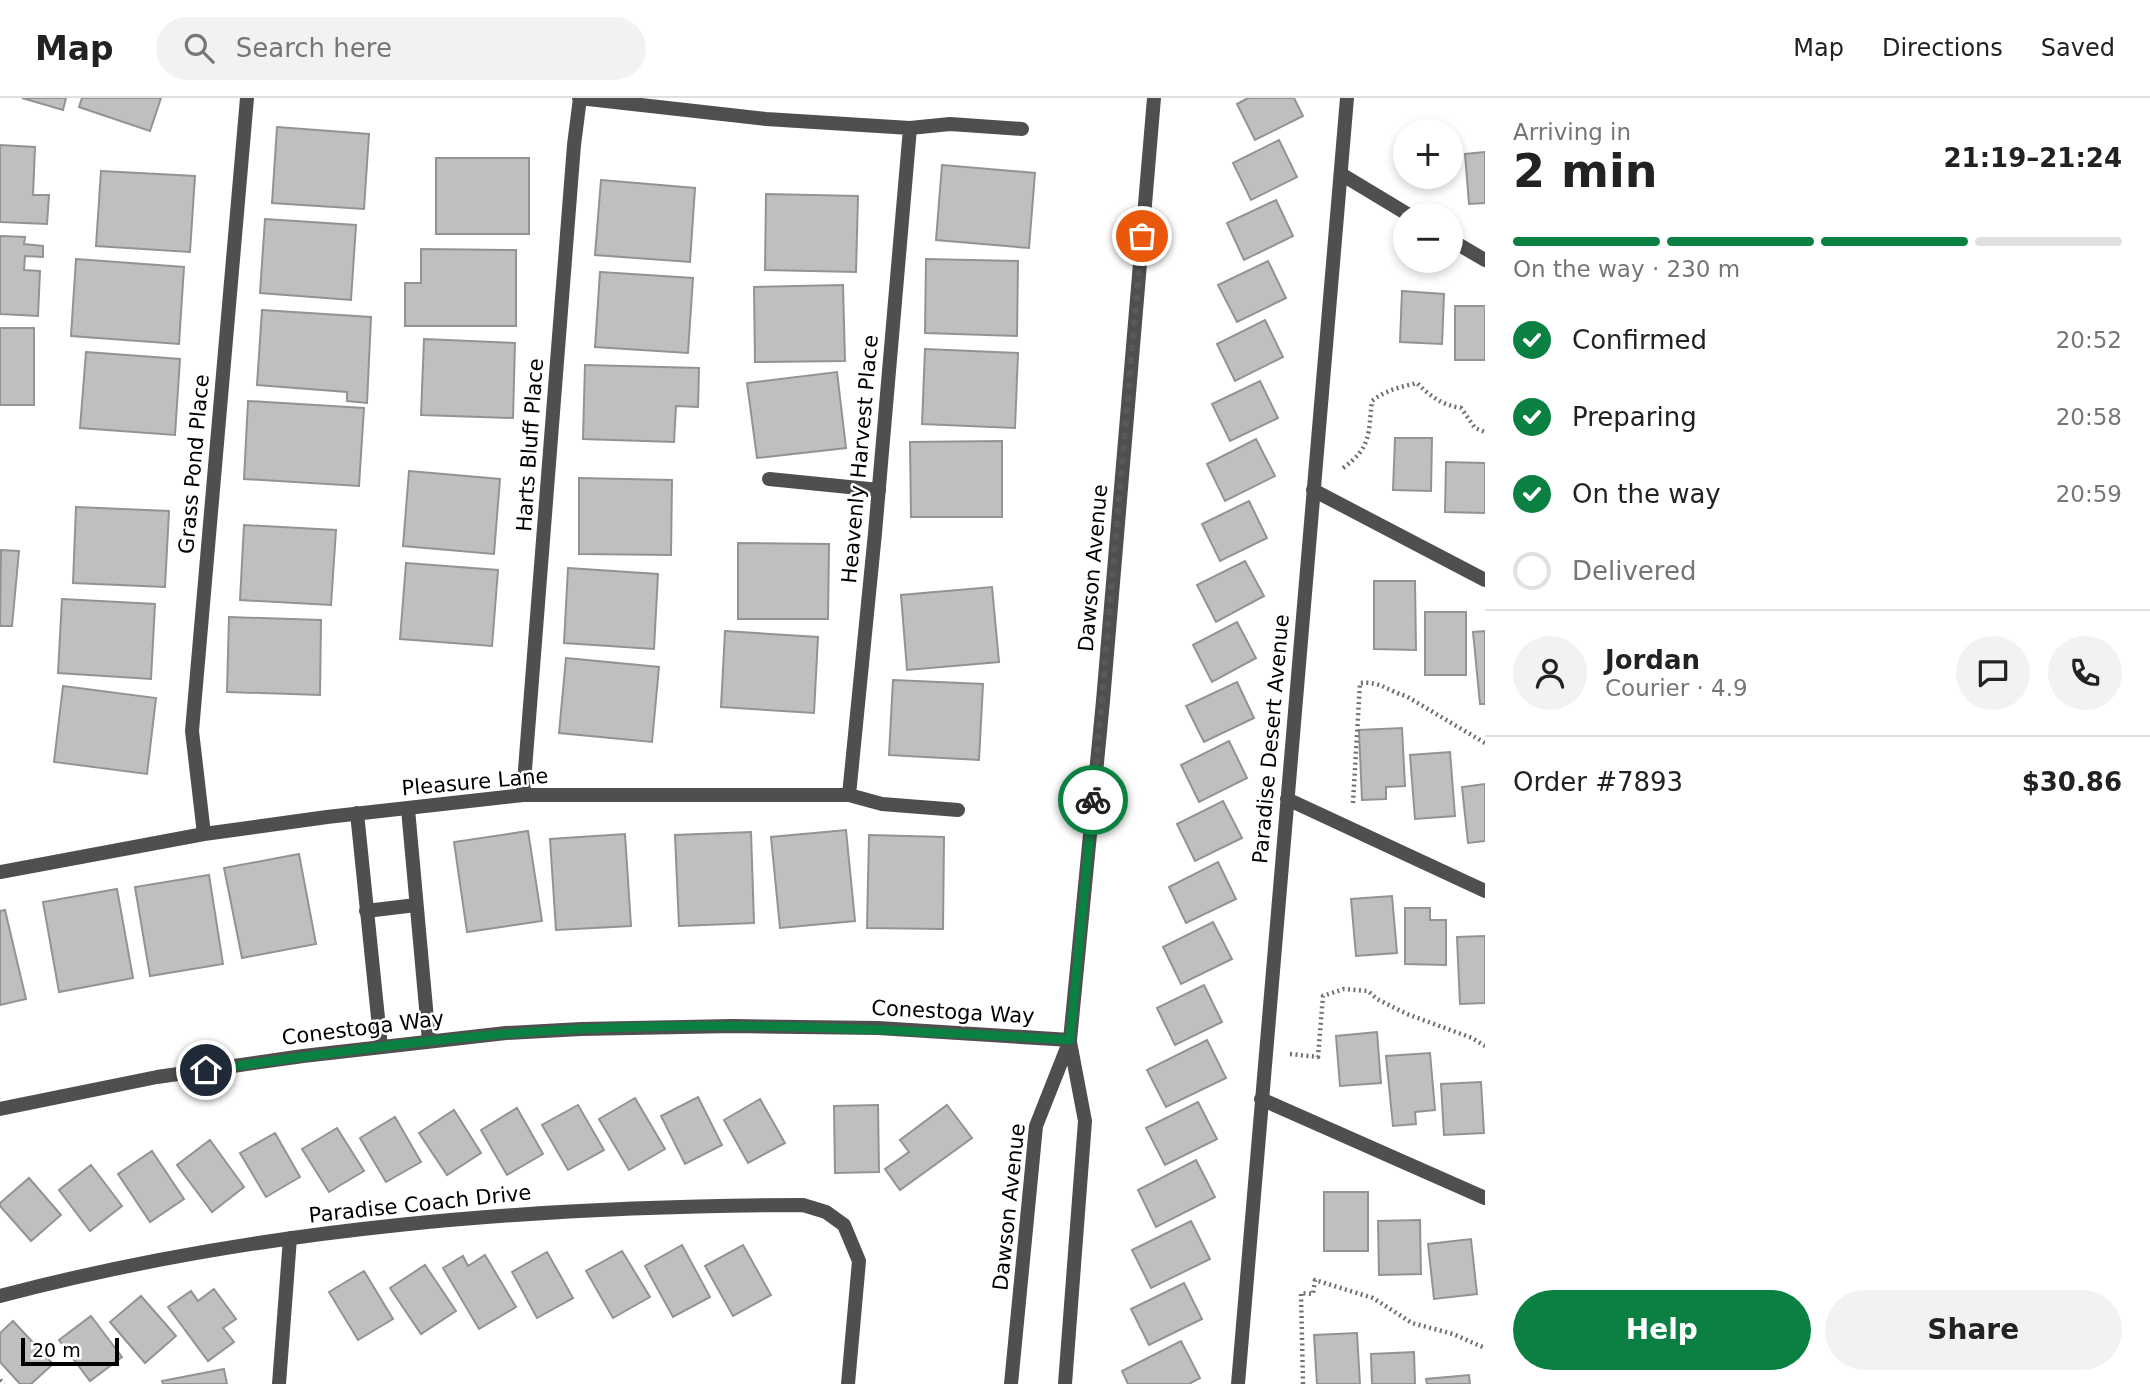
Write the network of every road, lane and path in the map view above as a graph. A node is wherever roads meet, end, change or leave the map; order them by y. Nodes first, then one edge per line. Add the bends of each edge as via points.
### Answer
1 (247, 98) edge
2 (580, 98) edge
3 (1154, 98) edge
4 (1347, 98) edge
5 (910, 128) junction
6 (1023, 129) dead end
7 (1340, 174) junction
8 (1393, 205) edge
9 (1463, 247) edge
10 (1485, 260) edge
11 (1485, 432) edge
12 (1343, 468) dead end
13 (769, 480) dead end
14 (879, 490) junction
15 (1312, 490) junction
16 (1485, 580) edge
17 (1485, 743) edge
18 (849, 794) junction
19 (523, 795) junction
20 (1287, 799) junction
21 (1353, 803) dead end
22 (408, 809) junction
23 (958, 810) dead end
24 (357, 813) junction
25 (204, 834) junction
26 (0, 872) edge
27 (1485, 891) edge
28 (416, 905) junction
29 (366, 911) junction
30 (1070, 1040) junction
31 (429, 1041) junction
32 (1485, 1046) edge
33 (380, 1047) junction
34 (1289, 1054) dead end
35 (1261, 1099) junction
36 (0, 1109) edge
37 (1485, 1198) edge
38 (290, 1238) junction
39 (0, 1296) edge
40 (1485, 1348) edge
41 (0, 1380) edge
42 (4, 1384) edge
43 (279, 1384) edge
44 (848, 1384) edge
45 (1012, 1384) edge
46 (1065, 1384) edge
47 (1238, 1384) edge
48 (1303, 1384) edge

1 - 25 street, Grass Pond Place via 192,731
2 - 5 street via 766,119
2 - 19 street, Harts Bluff Place
3 - 30 street, Dawson Avenue
4 - 7 street, Paradise Desert Avenue
5 - 6 street via 950,124
5 - 14 street, Heavenly Harvest Place
7 - 8 street
7 - 15 street, Paradise Desert Avenue
9 - 10 street
11 - 12 path via 1475,428 1461,408 1446,405 1417,383 1380,394 1373,401 1366,445
13 - 14 street
14 - 18 street, Heavenly Harvest Place
15 - 16 street
15 - 20 street, Paradise Desert Avenue
17 - 21 path via 1406,696 1375,682 1360,683
18 - 19 street, Pleasure Lane
18 - 23 street, Pleasure Lane via 882,804
19 - 22 street, Pleasure Lane
20 - 27 street
20 - 35 street, Paradise Desert Avenue
22 - 24 street, Pleasure Lane
22 - 28 street
24 - 25 street, Pleasure Lane
24 - 29 street
25 - 26 street, Pleasure Lane
28 - 29 street
28 - 31 street
29 - 33 street
30 - 31 street, Conestoga Way via 878,1028 681,1026
30 - 45 street, Dawson Avenue via 1036,1126
30 - 46 street, Dawson Avenue via 1085,1121
31 - 33 street, Conestoga Way
32 - 34 path via 1407,1014 1368,991 1345,989 1323,996 1318,1057
33 - 36 street, Conestoga Way via 157,1077
35 - 37 street
35 - 47 street, Paradise Desert Avenue
38 - 39 street, Paradise Coach Drive via 109,1270
38 - 43 street
38 - 44 street, Paradise Coach Drive via 639,1207 803,1205 826,1212 844,1225 859,1261
40 - 48 path via 1412,1323 1373,1298 1315,1280 1313,1294 1301,1293
41 - 42 path

